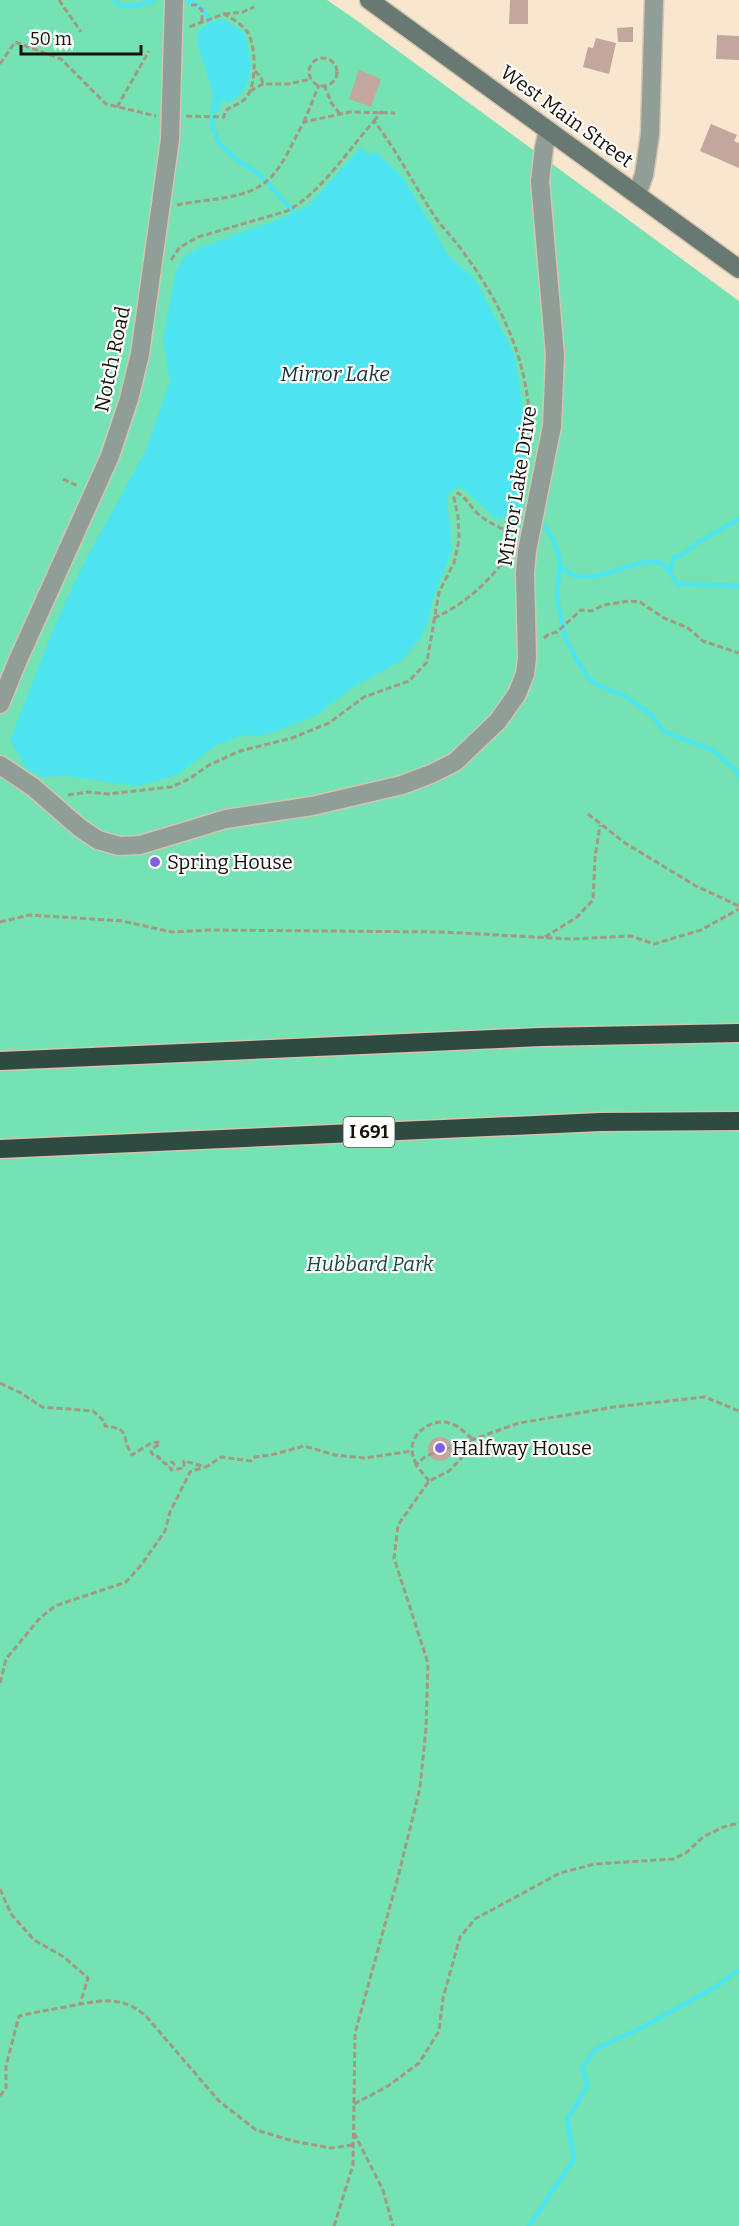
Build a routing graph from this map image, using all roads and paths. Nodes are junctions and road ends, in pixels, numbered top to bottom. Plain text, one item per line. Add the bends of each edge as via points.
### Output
1 (59, 0) edge
2 (369, 0) edge
3 (654, 0) edge
4 (181, 2) edge
5 (254, 7) dead end
6 (224, 14) junction
7 (81, 32) dead end
8 (149, 51) dead end
9 (0, 64) edge
10 (255, 71) junction
11 (311, 79) junction
12 (263, 84) junction
13 (319, 85) junction
14 (324, 85) junction
15 (250, 91) junction
16 (117, 106) junction
17 (382, 111) junction
18 (395, 113) dead end
19 (191, 114) dead end
20 (340, 114) junction
21 (170, 119) junction
22 (374, 121) junction
23 (304, 122) junction
24 (548, 130) junction
25 (637, 194) junction
26 (161, 210) junction
27 (169, 268) dead end
28 (739, 269) edge
29 (530, 447) dead end
30 (523, 533) dead end
31 (514, 547) dead end
32 (434, 618) junction
33 (557, 632) dead end
34 (739, 653) edge
35 (0, 704) edge
36 (0, 765) edge
37 (46, 799) junction
38 (588, 814) dead end
39 (600, 825) junction
40 (739, 908) edge
41 (0, 922) edge
42 (543, 938) junction
43 (739, 1033) edge
44 (0, 1061) edge
45 (739, 1121) edge
46 (0, 1149) edge
47 (0, 1383) edge
48 (739, 1411) edge
49 (472, 1439) junction
50 (412, 1451) junction
51 (416, 1465) junction
52 (206, 1467) junction
53 (429, 1481) junction
54 (0, 1683) edge
55 (739, 1823) edge
56 (0, 1889) edge
57 (80, 2004) junction
58 (0, 2096) edge
59 (354, 2103) junction
60 (354, 2132) junction
61 (353, 2145) junction
62 (334, 2226) edge
63 (393, 2226) edge

1 - 7 path
2 - 24 main road, West Main Street
3 - 25 street via 650,134
4 - 6 path via 196,5 204,22
4 - 21 street, Notch Road
5 - 6 path
6 - 10 path via 249,33
8 - 16 path
9 - 16 path via 15,42 62,59 105,104
10 - 12 path
10 - 15 path
11 - 12 path
11 - 13 path
11 - 14 path via 312,63 320,58 329,60 336,76
12 - 15 path
13 - 14 path
13 - 23 path
14 - 20 path
15 - 19 path via 242,102 225,111 224,117
16 - 21 path
17 - 18 path
17 - 20 path
17 - 22 path
20 - 23 path
21 - 26 street, Notch Road
22 - 27 path via 296,206 198,237 180,247
22 - 29 path via 442,227 467,256 514,339 527,395
23 - 26 path via 272,176 256,188
24 - 25 main road, West Main Street
24 - 37 street, Mirror Lake Drive via 540,181 555,356 552,426 527,551 525,674 517,694 498,721 455,762 402,785 312,806 226,819 140,845 119,846 98,840
25 - 28 main road, West Main Street
26 - 35 street, Notch Road via 140,354 121,427
30 - 32 path via 496,526 458,493 454,498 459,540 439,592
31 - 32 path via 469,597
32 - 37 path via 427,662 409,681 364,697 329,723 292,738 240,751 171,787
33 - 34 path via 581,610 640,602 703,641
36 - 37 street, Mirror Lake Drive
38 - 39 path
39 - 40 path via 686,880
39 - 42 path via 594,857 593,900 577,917
40 - 42 path via 701,930 654,944 631,936
41 - 42 path via 30,915 122,921 171,932 442,932
43 - 44 highway via 541,1036
45 - 46 highway, I 691 via 600,1122
47 - 52 path via 42,1407 93,1411 105,1426 123,1431 132,1455 158,1442 151,1452 166,1464 172,1462 171,1470 184,1467 184,1461
48 - 49 path via 705,1397 519,1423
49 - 50 path via 447,1422 431,1424 419,1430
49 - 51 path via 426,1456
49 - 53 path via 466,1453 449,1471
50 - 51 path
50 - 52 path via 365,1458 304,1446 251,1461 221,1457
51 - 53 path
52 - 54 path via 190,1472 165,1531 126,1582 55,1606 40,1618 6,1659
53 - 59 path via 398,1526 394,1558 428,1663 420,1788 355,2032
55 - 59 path via 703,1837 673,1859 595,1864 560,1873 475,1919 460,1936 443,1998 439,2031 419,2063
56 - 57 path via 11,1914 34,1940 64,1957 88,1978
57 - 58 path via 19,2016 6,2066 6,2088
57 - 61 path via 100,2000 136,2008 219,2101 256,2130 331,2148
59 - 60 path
60 - 61 path
60 - 63 path via 383,2190
61 - 62 path via 353,2165

